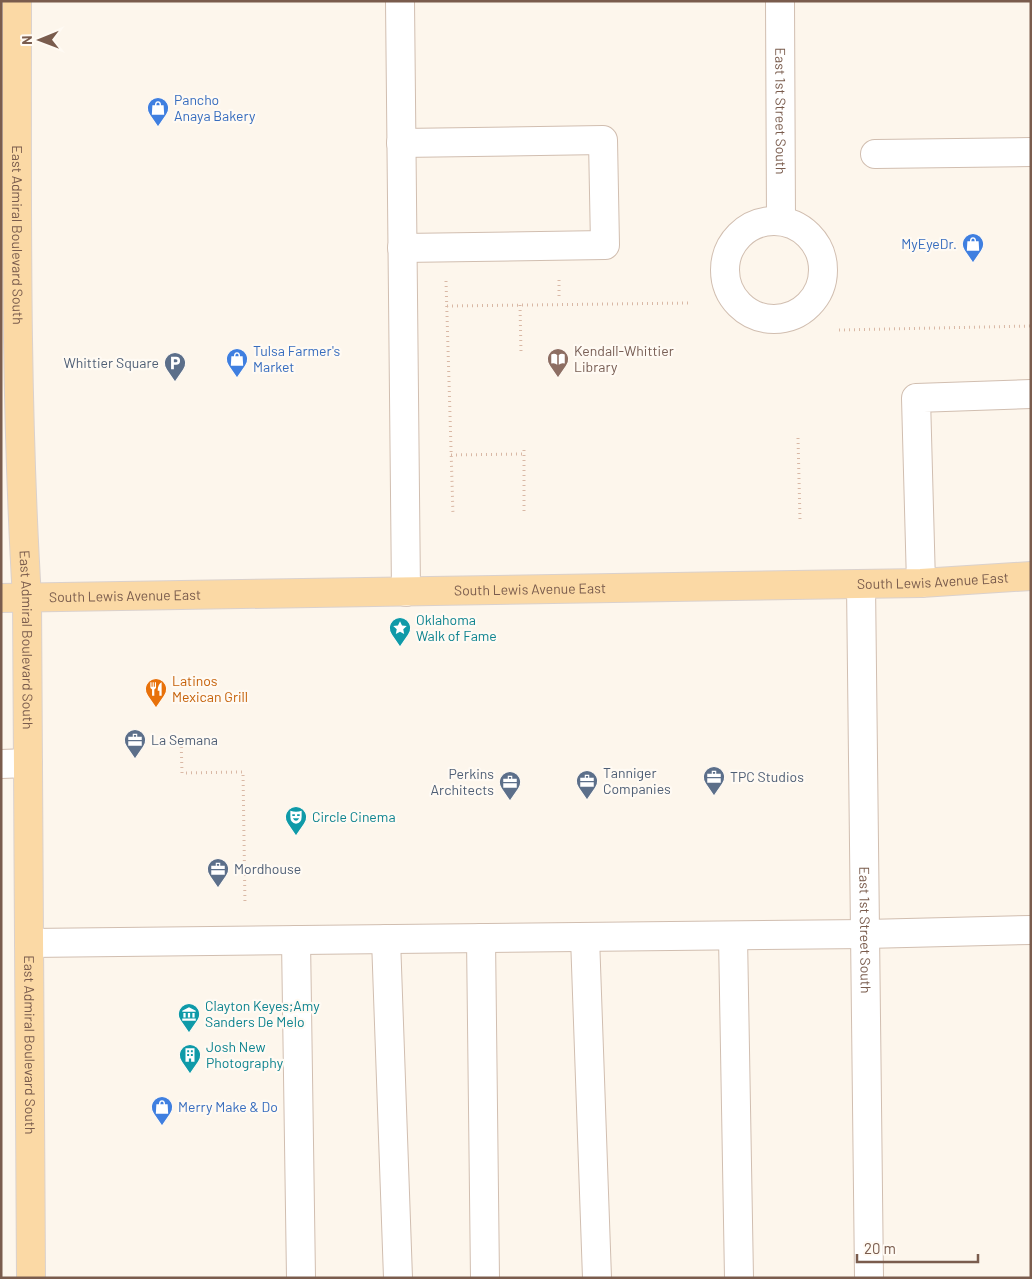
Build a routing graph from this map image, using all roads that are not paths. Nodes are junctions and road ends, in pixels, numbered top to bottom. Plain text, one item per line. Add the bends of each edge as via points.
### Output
1 (17, 1) edge
2 (400, 1) edge
3 (780, 1) edge
4 (401, 142) junction
5 (1031, 152) edge
6 (875, 154) dead end
7 (781, 221) dead end
8 (402, 248) junction
9 (1031, 394) edge
10 (1031, 576) edge
11 (922, 583) junction
12 (861, 584) junction
13 (406, 592) junction
14 (14, 598) edge
15 (28, 763) junction
16 (1, 764) edge
17 (1031, 930) edge
18 (866, 934) junction
19 (733, 936) junction
20 (585, 937) junction
21 (481, 938) junction
22 (386, 939) junction
23 (296, 940) junction
24 (29, 943) junction
25 (31, 1278) edge
26 (301, 1278) edge
27 (398, 1278) edge
28 (485, 1278) edge
29 (597, 1278) edge
30 (739, 1278) edge
31 (869, 1278) edge

1 - 14 main road, East Admiral Boulevard South via 17,318 21,498
2 - 4 street
3 - 7 street, East 1st Street South
4 - 8 street
4 - 8 street via 604,140 605,245
5 - 6 street
8 - 13 street
9 - 11 street via 916,398
10 - 11 main road, South Lewis Avenue East
11 - 12 main road, South Lewis Avenue East
12 - 13 main road, South Lewis Avenue East
12 - 18 street, East 1st Street South
13 - 14 main road, South Lewis Avenue East
14 - 15 main road, East Admiral Boulevard South
15 - 16 street
15 - 24 main road, East Admiral Boulevard South
17 - 18 street
18 - 19 street
18 - 31 street, East 1st Street South
19 - 20 street
19 - 30 street
20 - 21 street
20 - 29 street
21 - 22 street
21 - 28 street
22 - 23 street
22 - 27 street
23 - 24 street
23 - 26 street
24 - 25 main road, East Admiral Boulevard South

